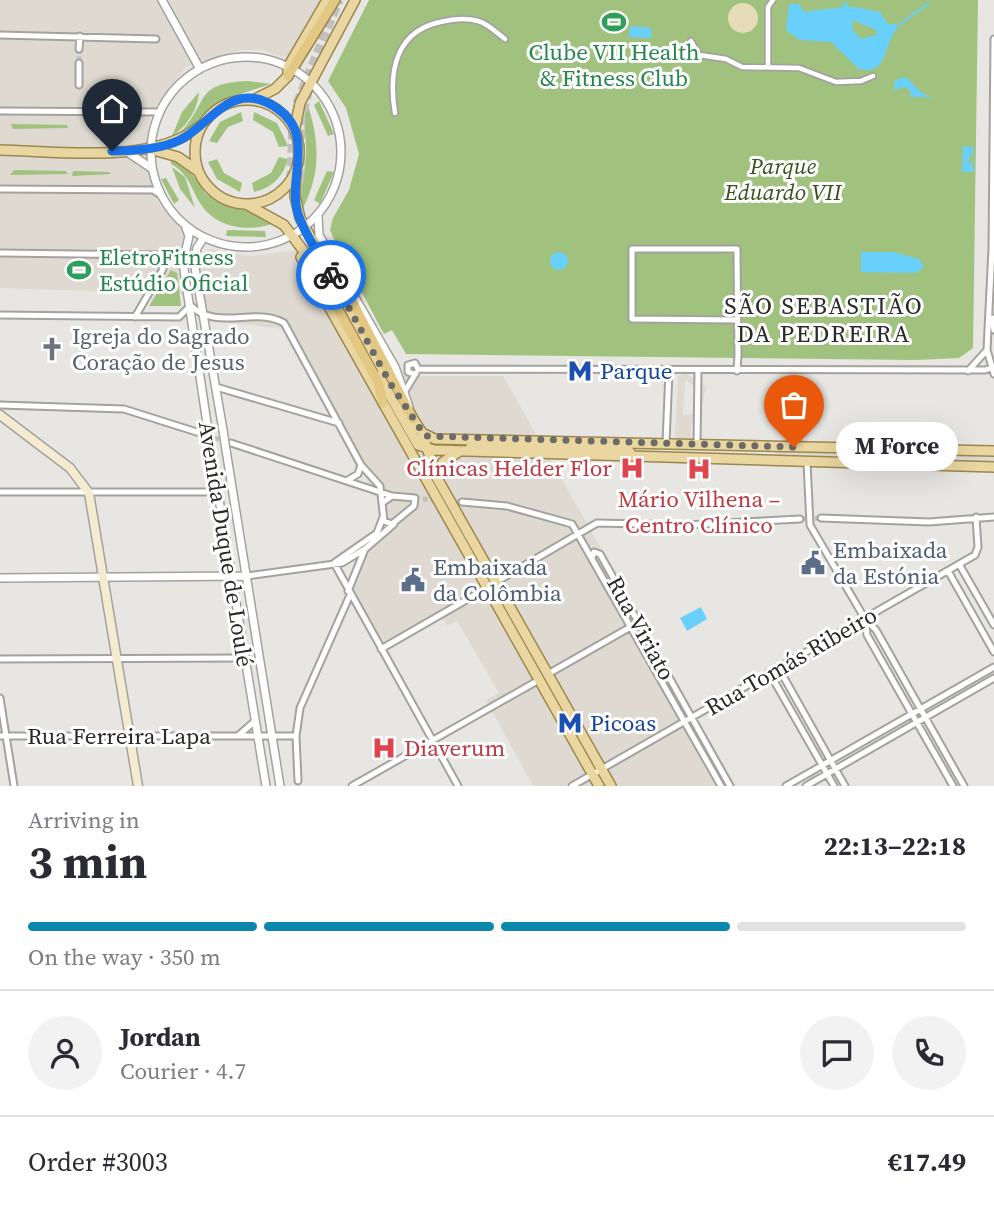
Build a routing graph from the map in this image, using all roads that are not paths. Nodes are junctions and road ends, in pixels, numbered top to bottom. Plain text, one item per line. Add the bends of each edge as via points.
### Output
1 (162, 0) edge
2 (327, 0) edge
3 (335, 0) edge
4 (355, 0) edge
5 (772, 0) edge
6 (0, 35) edge
7 (80, 36) junction
8 (156, 39) dead end
9 (505, 39) dead end
10 (994, 39) edge
11 (691, 41) dead end
12 (79, 49) tunnel mouth
13 (79, 63) tunnel mouth
14 (768, 66) junction
15 (200, 69) junction
16 (289, 71) junction
17 (873, 76) dead end
18 (311, 83) junction
19 (79, 85) dead end
20 (254, 100) junction
21 (0, 111) edge
22 (158, 112) junction
23 (395, 113) dead end
24 (204, 122) junction
25 (295, 130) junction
26 (150, 149) junction
27 (0, 150) edge
28 (127, 151) junction
29 (151, 168) junction
30 (199, 171) junction
31 (296, 172) junction
32 (0, 189) edge
33 (159, 194) junction
34 (246, 204) junction
35 (318, 216) junction
36 (180, 223) junction
37 (305, 228) junction
38 (292, 236) junction
39 (204, 237) junction
40 (0, 253) edge
41 (157, 255) junction
42 (183, 263) junction
43 (330, 295) dead end
44 (350, 297) tunnel mouth
45 (188, 305) junction
46 (990, 308) junction
47 (0, 315) edge
48 (203, 315) junction
49 (135, 317) junction
50 (737, 320) junction
51 (994, 330) edge
52 (987, 350) junction
53 (968, 370) junction
54 (994, 370) edge
55 (698, 371) junction
56 (737, 371) junction
57 (668, 372) junction
58 (216, 387) junction
59 (405, 391) junction
60 (383, 403) junction
61 (0, 405) edge
62 (409, 408) junction
63 (0, 415) edge
64 (413, 419) junction
65 (338, 423) junction
66 (205, 432) junction
67 (422, 433) junction
68 (666, 443) junction
69 (697, 444) junction
70 (228, 446) junction
71 (471, 446) tunnel mouth
72 (741, 446) junction
73 (794, 447) junction
74 (817, 447) junction
75 (835, 448) junction
76 (427, 449) junction
77 (994, 451) edge
78 (457, 453) junction
79 (652, 457) junction
80 (740, 460) junction
81 (793, 461) junction
82 (807, 462) junction
83 (835, 463) junction
84 (361, 465) junction
85 (994, 467) edge
86 (437, 478) junction
87 (346, 480) junction
88 (0, 492) edge
89 (218, 492) junction
90 (89, 493) junction
91 (382, 493) junction
92 (393, 496) junction
93 (415, 498) junction
94 (423, 499) tunnel mouth
95 (462, 502) tunnel mouth
96 (382, 503) junction
97 (383, 516) junction
98 (976, 517) junction
99 (994, 517) edge
100 (821, 518) tunnel mouth
101 (800, 519) tunnel mouth
102 (398, 521) junction
103 (379, 534) junction
104 (579, 536) junction
105 (365, 549) junction
106 (592, 558) junction
107 (334, 563) junction
108 (959, 564) junction
109 (948, 571) junction
110 (247, 576) junction
111 (0, 578) edge
112 (104, 578) junction
113 (232, 578) junction
114 (496, 582) junction
115 (487, 588) junction
116 (349, 593) junction
117 (864, 619) junction
118 (639, 623) junction
119 (994, 625) edge
120 (631, 627) junction
121 (380, 649) junction
122 (994, 652) edge
123 (117, 658) junction
124 (245, 658) junction
125 (0, 659) edge
126 (778, 667) junction
127 (994, 667) edge
128 (769, 672) junction
129 (548, 674) junction
130 (994, 678) edge
131 (539, 680) junction
132 (0, 698) edge
133 (920, 709) junction
134 (912, 714) junction
135 (692, 717) junction
136 (925, 718) junction
137 (255, 721) junction
138 (685, 721) junction
139 (917, 722) junction
140 (130, 735) junction
141 (3, 736) edge
142 (239, 736) junction
143 (257, 736) junction
144 (272, 736) junction
145 (296, 736) junction
146 (432, 740) junction
147 (831, 760) junction
148 (822, 765) junction
149 (602, 769) junction
150 (836, 769) junction
151 (592, 774) junction
152 (827, 774) junction
153 (298, 780) dead end
154 (14, 786) edge
155 (138, 786) edge
156 (266, 786) edge
157 (281, 786) edge
158 (352, 786) edge
159 (458, 786) edge
160 (572, 786) edge
161 (599, 786) edge
162 (611, 786) edge
163 (721, 786) edge
164 (730, 786) edge
165 (786, 786) edge
166 (806, 786) edge
167 (834, 786) edge
168 (845, 786) edge
169 (953, 786) edge
170 (964, 786) edge

1 - 15 street
2 - 16 main road
3 - 16 highway
4 - 18 main road
5 - 14 street via 768,7
6 - 7 street
7 - 8 street
7 - 12 street
9 - 23 street via 479,21 468,20 434,22 416,31 403,42 394,69
10 - 46 street
11 - 14 street via 699,55 742,67
13 - 19 street
14 - 17 street via 799,68 836,82
15 - 16 street via 247,58 268,60
15 - 22 street via 181,80
16 - 18 street
16 - 20 main road via 275,89
18 - 25 main road via 298,107
18 - 35 street via 330,104 342,143 336,186
20 - 24 main road via 226,104
20 - 25 main road via 278,109
21 - 22 street
22 - 26 street
24 - 26 main road via 180,140
24 - 30 main road via 195,146
25 - 31 main road via 300,151
26 - 28 main road
26 - 29 street
26 - 30 main road via 178,157
27 - 28 main road
28 - 29 street
29 - 33 street
30 - 34 main road via 220,196
31 - 34 main road via 278,194
31 - 37 main road via 296,202
32 - 33 street via 153,190
33 - 36 street
34 - 38 main road via 276,218
35 - 37 street
35 - 59 street via 319,235
36 - 39 street
36 - 42 street, Avenida Duque de Loulé via 189,236
37 - 38 street
37 - 64 main road
38 - 39 street via 248,246
38 - 60 main road
38 - 76 main road via 328,284 416,442
39 - 48 street, Avenida Duque de Loulé via 194,259
40 - 41 street
41 - 42 street
41 - 49 street via 163,270
42 - 45 street, Avenida Duque de Loulé
43 - 60 highway via 378,382
44 - 62 highway
45 - 48 street
45 - 49 street via 179,317
45 - 66 street, Avenida Duque de Loulé
46 - 51 street
46 - 52 street
47 - 49 street
48 - 58 street, Avenida Duque de Loulé
48 - 65 street via 272,318 287,326
50 - 50 street via 632,320 632,249 737,250
50 - 56 street
52 - 53 street
52 - 54 street
53 - 54 street
53 - 56 street
55 - 56 street
55 - 57 street
55 - 69 street
57 - 59 street via 416,372
57 - 68 street
58 - 65 street
58 - 70 street, Avenida Duque de Loulé, bridge
59 - 62 street
60 - 115 main road
61 - 66 street via 124,409
62 - 64 highway
63 - 90 main road via 70,468
64 - 67 main road
65 - 84 street
66 - 89 street, Avenida Duque de Loulé, bridge
67 - 68 main road via 435,439
67 - 76 main road
68 - 69 main road
69 - 72 main road
70 - 87 street
70 - 110 street, Avenida Duque de Loulé
71 - 79 main road via 601,449
72 - 73 main road
72 - 80 main road
73 - 74 main road
73 - 81 main road
74 - 75 main road
74 - 82 main road
75 - 77 main road
75 - 83 main road
76 - 78 main road
76 - 86 main road
78 - 79 main road
78 - 86 main road via 443,462
79 - 80 main road
80 - 81 main road
81 - 82 main road
82 - 83 main road
82 - 117 street via 810,525
83 - 85 main road
84 - 87 street via 358,474
84 - 91 street
86 - 114 main road
87 - 91 street
88 - 90 street
89 - 90 street
89 - 113 street, Avenida Duque de Loulé
90 - 112 main road
91 - 92 street
91 - 96 street
92 - 93 street
92 - 96 street
93 - 94 street
93 - 102 street via 414,506
95 - 104 street via 508,506 563,520 572,524
96 - 97 street
97 - 102 street via 388,523
97 - 103 street
98 - 99 street
98 - 100 street via 929,522
98 - 108 street, Rua Tomás Ribeiro via 978,551
101 - 104 street via 686,525 597,523
102 - 103 street
103 - 105 street
103 - 107 street
104 - 106 street, Rua Viriato
104 - 114 street
105 - 107 street
105 - 116 street
106 - 118 street, Rua Viriato via 594,552 600,554
106 - 120 street, Rua Viriato
107 - 110 street
107 - 116 street
108 - 109 street, Rua Tomás Ribeiro
108 - 119 street
109 - 117 street, Rua Tomás Ribeiro
109 - 122 street
110 - 113 street
110 - 144 street, Avenida Duque de Loulé
111 - 112 street
112 - 113 street
112 - 123 main road
113 - 124 street, Avenida Duque de Loulé
114 - 129 main road
115 - 121 street
115 - 131 main road
116 - 121 street
116 - 145 street via 300,708
117 - 126 street, Rua Tomás Ribeiro
117 - 133 street via 876,630
117 - 134 street via 867,635
118 - 120 street
118 - 135 street, Rua Viriato
120 - 129 street
120 - 138 street, Rua Viriato
121 - 146 street
123 - 124 street
123 - 125 street
123 - 140 main road
124 - 137 street, Avenida Duque de Loulé
126 - 128 street, Rua Tomás Ribeiro
126 - 147 street
127 - 133 street
128 - 135 street, Rua Tomás Ribeiro
128 - 148 street
129 - 149 main road
130 - 136 street
131 - 146 street
131 - 151 main road
132 - 141 street
133 - 134 street
133 - 136 street
134 - 139 street
134 - 147 street
135 - 138 street, Rua Tomás Ribeiro
135 - 164 street, Rua Viriato
136 - 139 street
136 - 170 street
137 - 142 street, Rua Ferreira Lapa
137 - 143 street, Avenida Duque de Loulé
138 - 149 street, Rua Tomás Ribeiro
138 - 163 street, Rua Viriato
139 - 150 street
139 - 169 street
140 - 141 street, Rua Ferreira Lapa
140 - 142 street, Rua Ferreira Lapa
140 - 155 main road
141 - 154 street
142 - 143 street, Rua Ferreira Lapa
143 - 144 street, Rua Ferreira Lapa
143 - 156 street, Avenida Duque de Loulé
144 - 145 street, Rua Ferreira Lapa
144 - 157 street, Avenida Duque de Loulé
145 - 153 street
146 - 158 street
146 - 159 street
147 - 148 street
147 - 150 street
148 - 152 street
148 - 165 street
149 - 151 street, Rua Tomás Ribeiro
149 - 162 main road
150 - 152 street
150 - 168 street
151 - 160 street, Rua Tomás Ribeiro
151 - 161 main road
152 - 166 street
152 - 167 street

